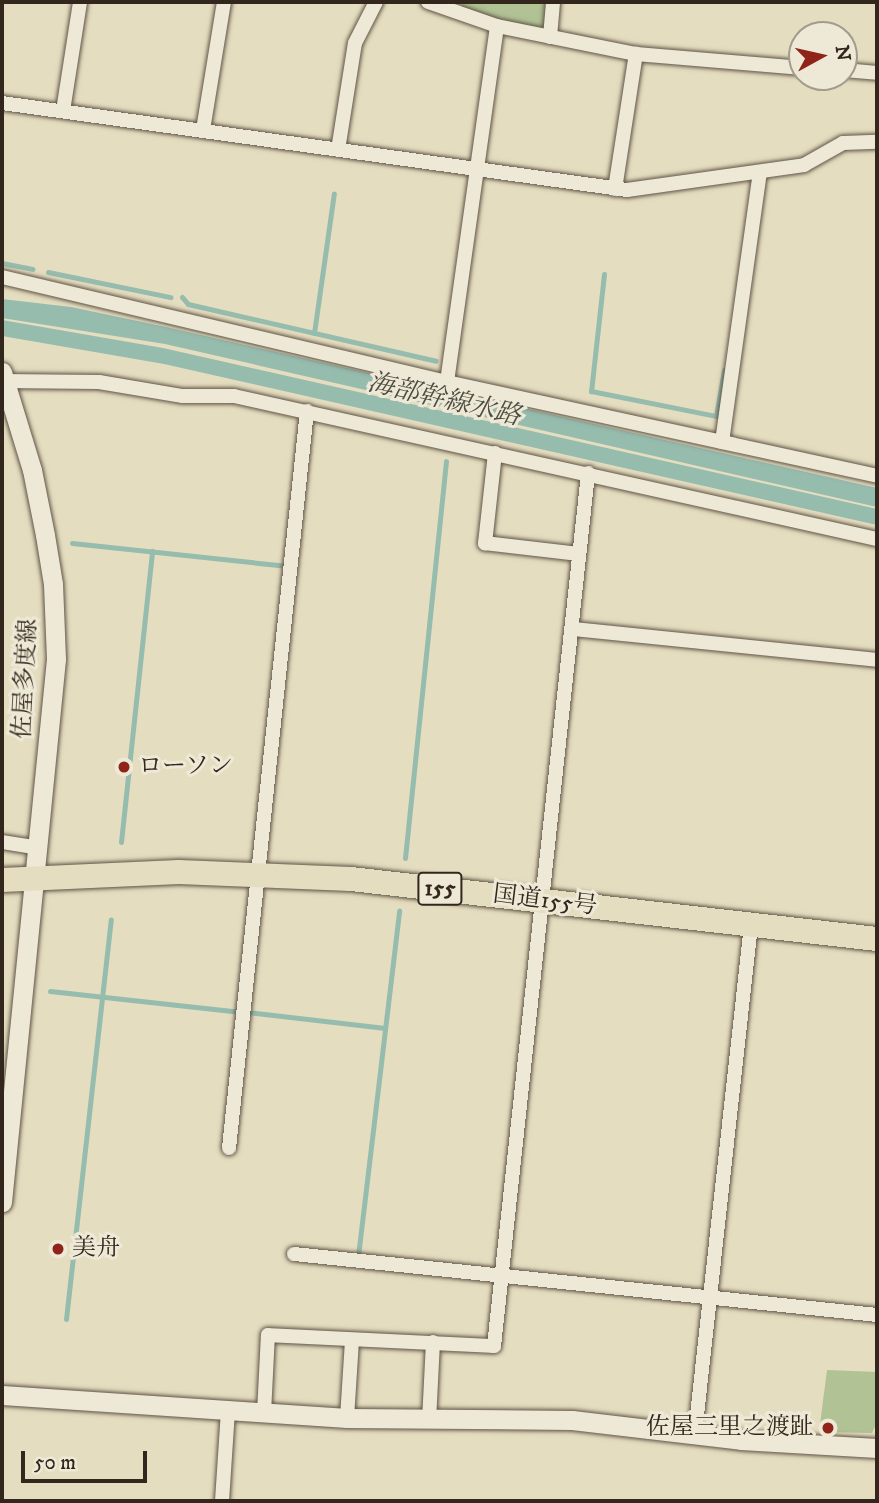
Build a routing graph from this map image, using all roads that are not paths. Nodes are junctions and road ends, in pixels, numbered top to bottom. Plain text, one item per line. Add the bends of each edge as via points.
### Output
1 (80, 2) edge
2 (223, 2) edge
3 (376, 2) edge
4 (428, 2) edge
5 (553, 2) edge
6 (497, 26) junction
7 (550, 37) junction
8 (636, 54) junction
9 (788, 67) edge
10 (858, 71) edge
11 (877, 73) edge
12 (2, 103) edge
13 (63, 111) junction
14 (203, 130) junction
15 (877, 142) edge
16 (338, 150) junction
17 (478, 171) junction
18 (760, 173) junction
19 (615, 189) junction
20 (2, 277) edge
21 (3, 378) edge
22 (447, 382) junction
23 (307, 411) junction
24 (722, 442) junction
25 (495, 453) junction
26 (588, 473) junction
27 (877, 476) edge
28 (877, 539) edge
29 (578, 554) junction
30 (573, 629) junction
31 (877, 660) edge
32 (2, 842) edge
33 (38, 848) junction
34 (260, 875) junction
35 (34, 878) junction
36 (2, 880) edge
37 (542, 901) junction
38 (751, 925) junction
39 (877, 939) edge
40 (229, 1148) dead end
41 (2, 1202) edge
42 (294, 1254) dead end
43 (500, 1275) junction
44 (710, 1298) junction
45 (877, 1315) edge
46 (352, 1340) junction
47 (433, 1342) junction
48 (2, 1395) edge
49 (228, 1410) junction
50 (264, 1413) junction
51 (347, 1418) junction
52 (429, 1421) junction
53 (695, 1433) junction
54 (877, 1448) edge
55 (222, 1501) edge

1 - 13 street
2 - 14 street
3 - 16 street via 355,43
4 - 6 street
5 - 7 street
6 - 7 street
6 - 17 street
7 - 8 street
8 - 9 street
8 - 19 street
10 - 11 street
12 - 13 street
13 - 14 street
14 - 16 street
15 - 18 street via 843,143 804,164
16 - 17 street
17 - 19 street
17 - 22 street
18 - 19 street
18 - 24 street
20 - 22 street
21 - 23 street via 99,382 183,396 234,396
21 - 33 street, 佐屋多度線 via 32,470 53,584 56,659
22 - 24 street
23 - 25 street
23 - 34 street
24 - 27 street
25 - 26 street
25 - 29 street via 485,543
26 - 28 street
26 - 29 street
29 - 30 street
30 - 31 street
30 - 37 street
32 - 33 street
33 - 35 street, 佐屋多度線
34 - 35 highway, 国道155号 / 155 via 178,872
34 - 37 highway, 国道155号 / 155 via 351,879
34 - 40 street
35 - 36 highway, 国道155号 / 155
35 - 41 street, 佐屋多度線
37 - 38 highway, 国道155号 / 155
37 - 43 street
38 - 39 highway, 国道155号 / 155
38 - 44 street
42 - 43 street
43 - 44 street
43 - 47 street via 494,1346
44 - 45 street
44 - 53 street
46 - 47 street
46 - 50 street via 268,1335
46 - 51 street
47 - 52 street
48 - 49 street
49 - 50 street
49 - 55 street
50 - 51 street
51 - 52 street
52 - 53 street via 572,1420
53 - 54 street

